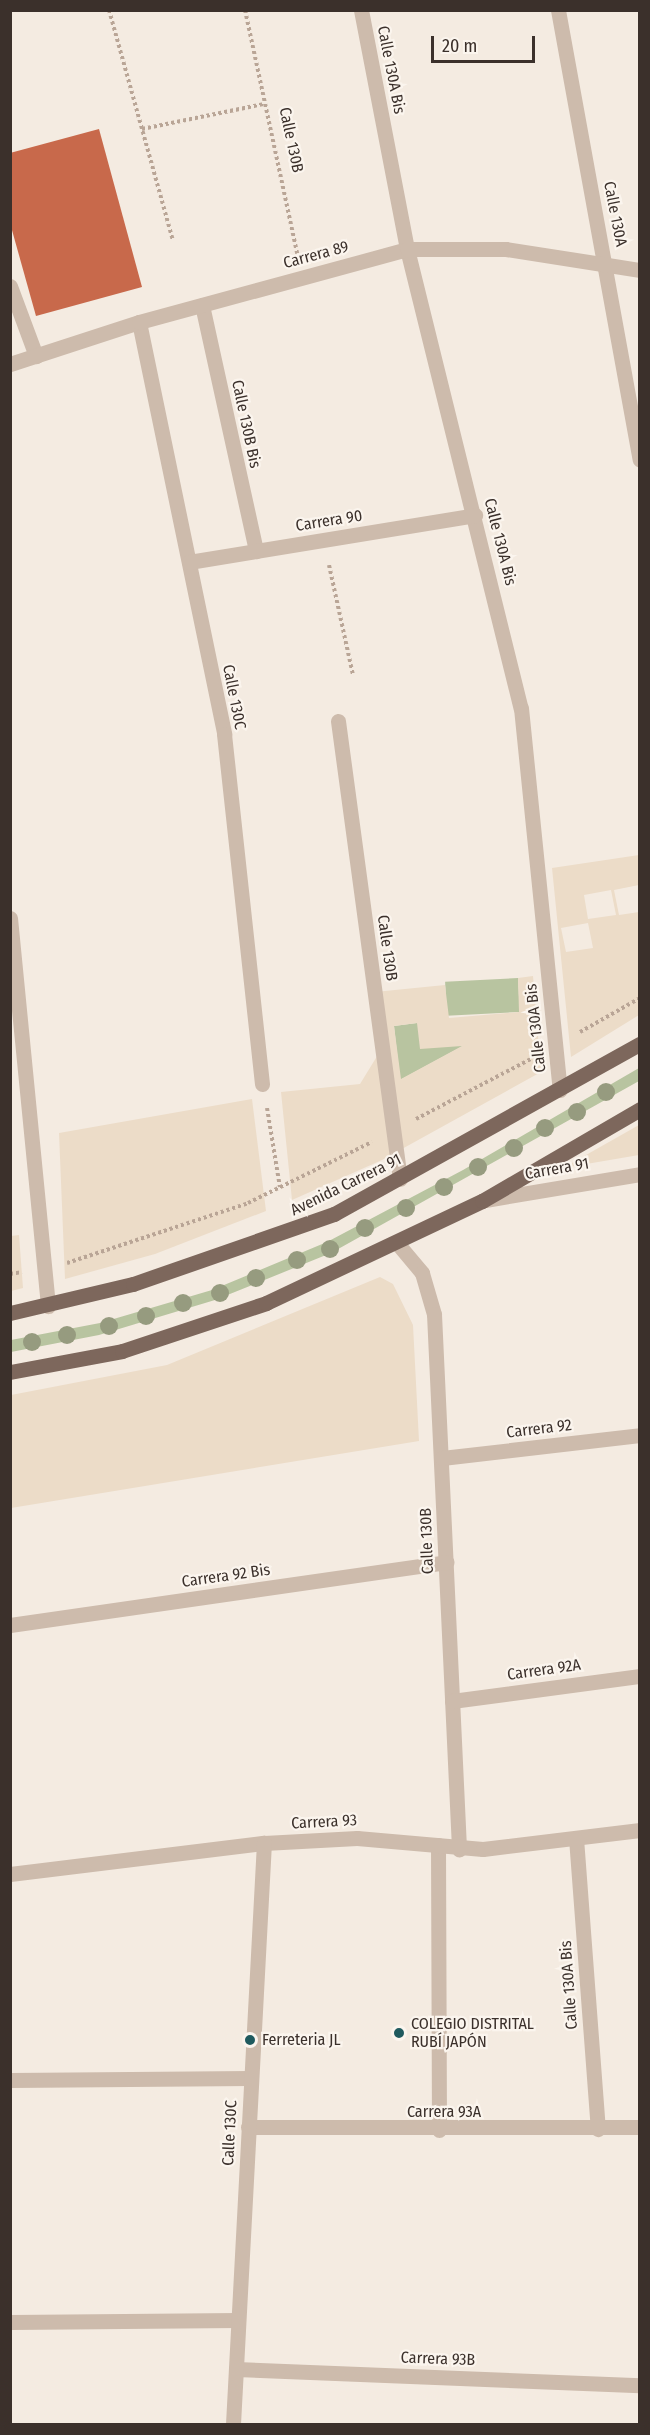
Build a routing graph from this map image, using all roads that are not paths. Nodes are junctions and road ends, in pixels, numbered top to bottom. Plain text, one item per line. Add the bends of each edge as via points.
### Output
1 (362, 10) edge
2 (558, 10) edge
3 (407, 249) junction
4 (607, 266) junction
5 (639, 270) edge
6 (10, 286) edge
7 (202, 305) junction
8 (139, 322) junction
9 (36, 356) junction
10 (10, 364) edge
11 (639, 460) edge
12 (475, 515) junction
13 (256, 551) junction
14 (189, 562) junction
15 (338, 721) dead end
16 (10, 918) edge
17 (639, 1044) edge
18 (262, 1084) road end
19 (560, 1090) junction
20 (639, 1109) edge
21 (639, 1174) edge
22 (400, 1179) junction
23 (482, 1201) junction
24 (397, 1243) junction
25 (48, 1306) junction
26 (10, 1313) edge
27 (10, 1372) edge
28 (639, 1435) edge
29 (442, 1458) junction
30 (446, 1562) junction
31 (10, 1625) edge
32 (639, 1676) edge
33 (452, 1701) junction
34 (639, 1830) edge
35 (576, 1838) junction
36 (264, 1843) junction
37 (438, 1845) junction
38 (459, 1849) junction
39 (10, 1874) edge
40 (251, 2078) junction
41 (10, 2080) edge
42 (248, 2127) junction
43 (639, 2127) edge
44 (598, 2129) junction
45 (439, 2130) junction
46 (238, 2320) junction
47 (10, 2322) edge
48 (236, 2369) junction
49 (639, 2385) edge
50 (233, 2424) edge

1 - 3 street, Calle 130A Bis
2 - 4 street, Calle 130A
3 - 4 street, Carrera 89 via 506,249
3 - 7 street, Carrera 89
3 - 12 street, Calle 130A Bis
4 - 5 street, Carrera 89
4 - 11 street, Calle 130A
6 - 9 street
7 - 8 street, Carrera 89
7 - 13 street, Calle 130B Bis
8 - 9 street, Carrera 89
8 - 14 street, Calle 130C
9 - 10 street, Carrera 89
12 - 13 street, Carrera 90
12 - 19 street, Calle 130A Bis via 521,708
13 - 14 street, Carrera 90
14 - 18 street, Calle 130C via 224,734
15 - 22 street, Calle 130B
16 - 25 street
17 - 19 main road, Avenida Carrera 91
19 - 22 main road, Avenida Carrera 91
20 - 23 main road
21 - 23 street, Carrera 91
22 - 25 main road, Avenida Carrera 91 via 276,1237 133,1284
23 - 24 main road
24 - 27 main road via 266,1303 191,1329 122,1351
24 - 29 street, Calle 130B via 422,1273 433,1301
25 - 26 main road, Avenida Carrera 91
28 - 29 street, Carrera 92
29 - 30 street, Calle 130B
30 - 31 street, Carrera 92 Bis
30 - 33 street, Calle 130B
32 - 33 street, Carrera 92A
33 - 38 street, Calle 130B
34 - 35 street, Carrera 93
35 - 38 street, Carrera 93
35 - 44 street, Calle 130A Bis
36 - 37 street, Carrera 93 via 357,1838
36 - 39 street, Carrera 93
36 - 40 street, Calle 130C
37 - 38 street, Carrera 93
37 - 45 street
40 - 41 street
40 - 42 street, Calle 130C
42 - 45 street, Carrera 93A
42 - 46 street, Calle 130C
43 - 44 street, Carrera 93A
44 - 45 street, Carrera 93A
46 - 47 street
46 - 48 street, Calle 130C
48 - 49 street, Carrera 93B
48 - 50 street, Calle 130C

